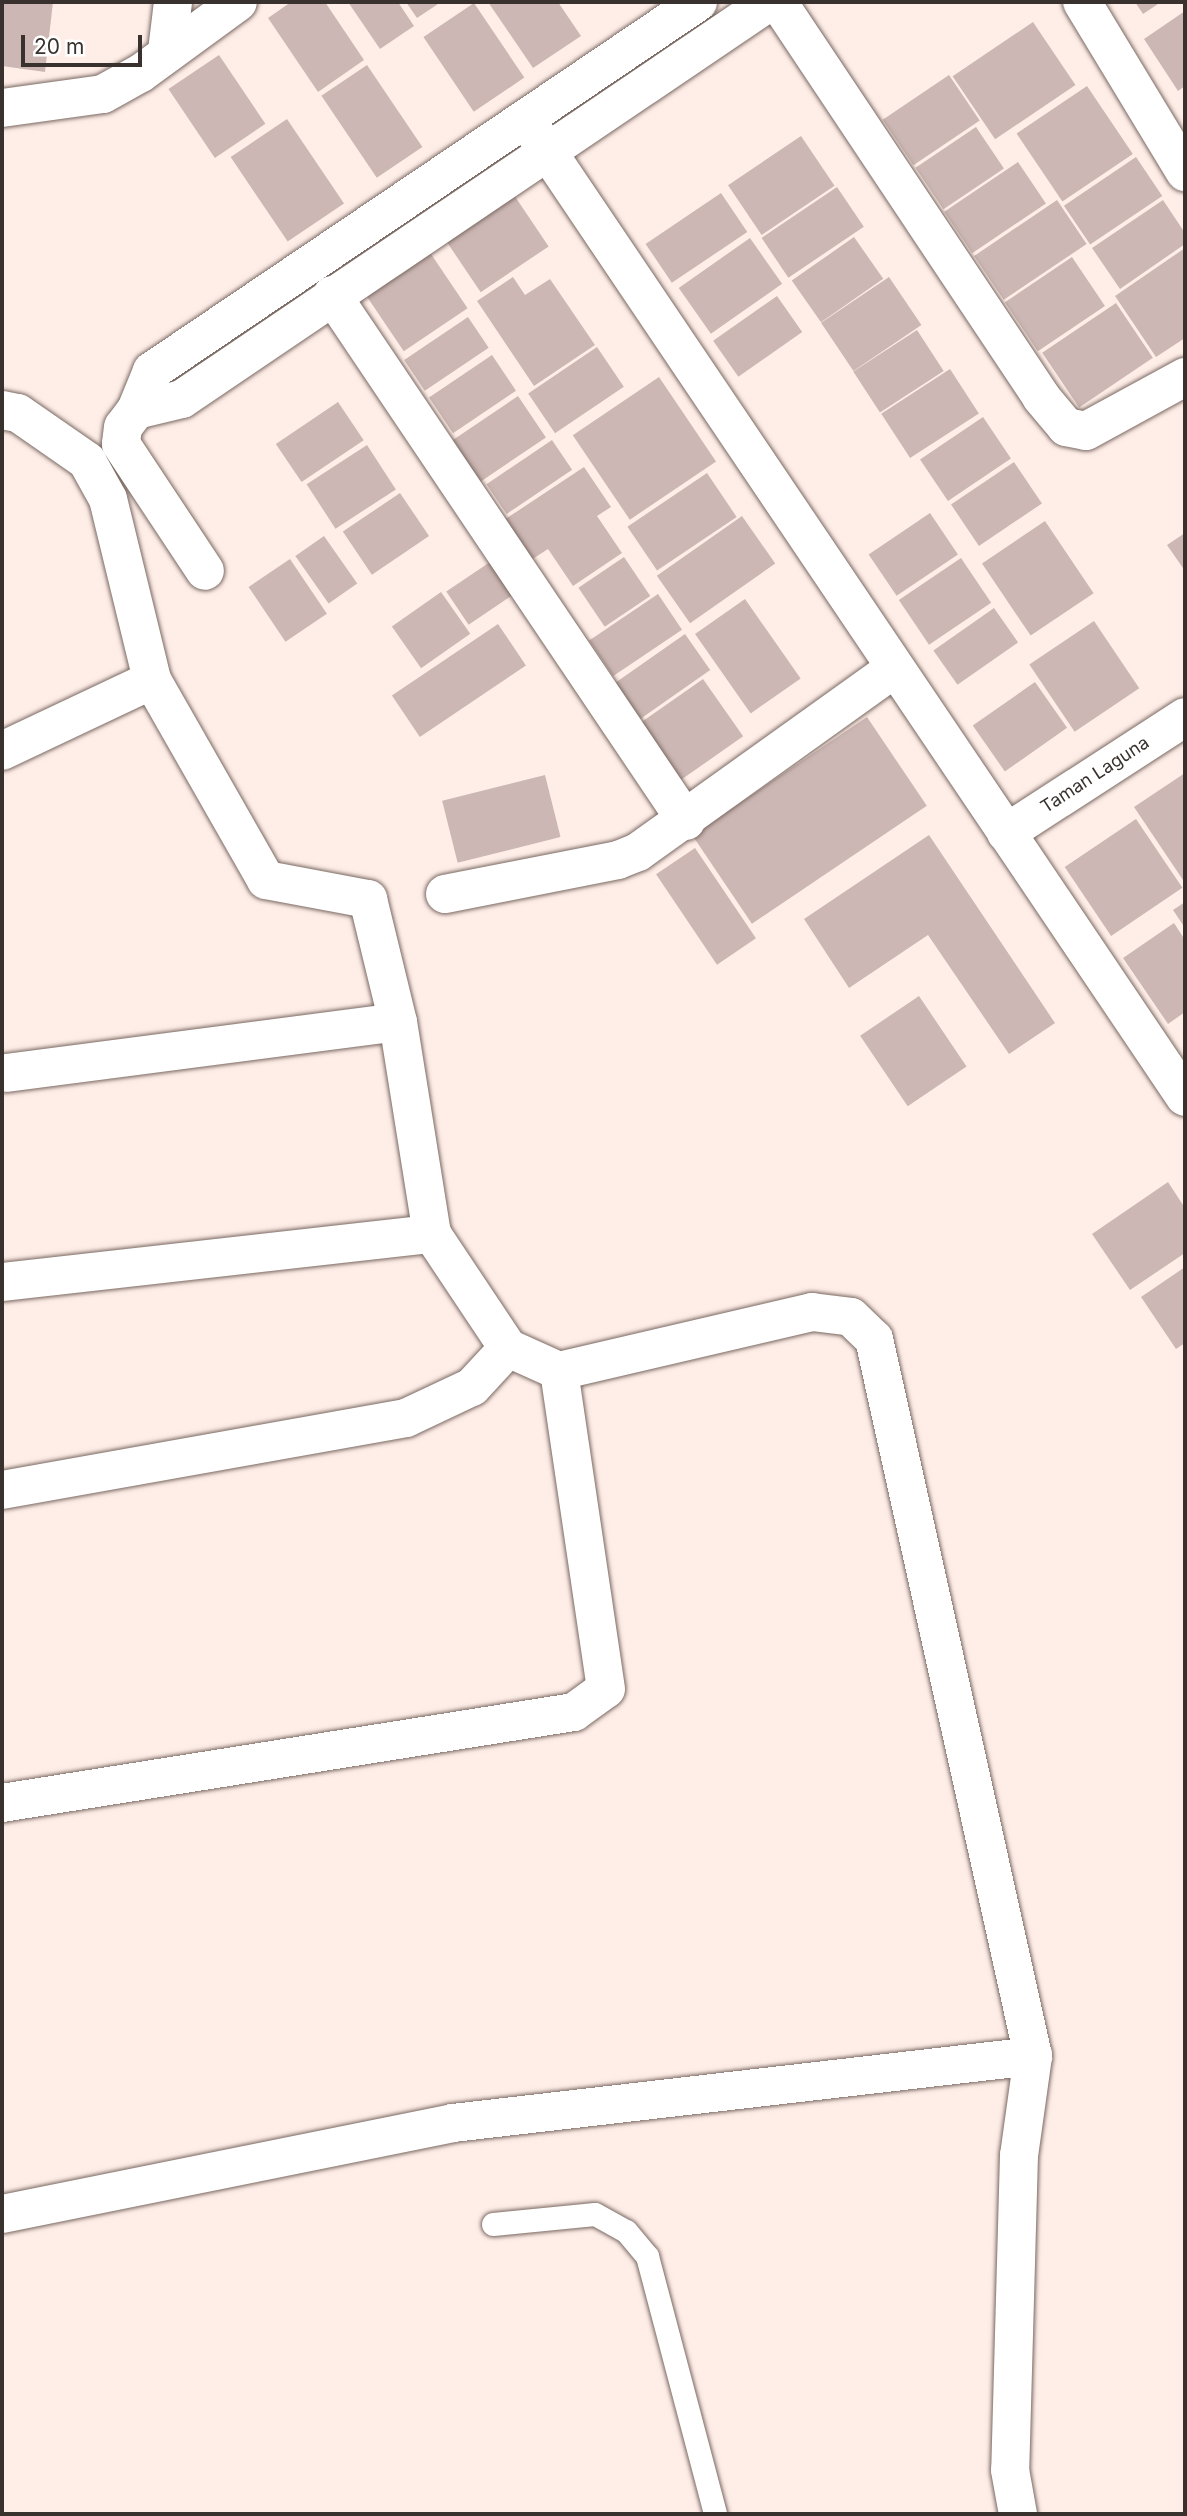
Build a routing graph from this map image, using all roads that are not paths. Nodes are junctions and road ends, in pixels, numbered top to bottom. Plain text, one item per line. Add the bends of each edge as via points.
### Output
1 (173, 2) edge
2 (238, 2) edge
3 (698, 2) edge
4 (769, 2) edge
5 (778, 2) edge
6 (1082, 2) edge
7 (167, 51) junction
8 (2, 107) edge
9 (524, 117) junction
10 (548, 152) junction
11 (1185, 172) edge
12 (332, 295) junction
13 (1185, 377) edge
14 (2, 410) edge
15 (136, 410) junction
16 (205, 571) dead end
17 (895, 668) junction
18 (152, 680) junction
19 (1185, 717) edge
20 (2, 751) edge
21 (686, 821) junction
22 (1006, 833) junction
23 (446, 894) dead end
24 (398, 1022) junction
25 (1175, 1058) edge
26 (6, 1073) dead end
27 (1185, 1097) edge
28 (432, 1234) junction
29 (2, 1282) edge
30 (509, 1348) junction
31 (559, 1371) junction
32 (2, 1490) edge
33 (2, 1802) edge
34 (1033, 2056) junction
35 (2, 2214) edge
36 (493, 2224) dead end
37 (715, 2514) edge
38 (1018, 2514) edge

1 - 7 street
2 - 7 street
3 - 9 street
4 - 10 street
5 - 13 street via 1041,397 1066,427 1086,432
6 - 11 street
7 - 8 street via 103,94
9 - 10 street
9 - 15 street via 152,371
10 - 12 street
10 - 17 street
12 - 15 street via 182,399
12 - 21 street
14 - 18 street via 18,413 87,461 93,471 108,499
15 - 16 street via 123,427 121,444
17 - 21 street
17 - 22 street
18 - 20 street
18 - 24 street via 267,880 368,899
19 - 22 street, Taman Laguna
21 - 23 street via 618,860
22 - 25 street
24 - 26 street
24 - 28 street
25 - 27 street
28 - 29 street
28 - 30 street
30 - 31 street
30 - 32 street via 472,1387 406,1418
31 - 33 street via 606,1689 574,1712
31 - 34 street via 812,1312 851,1317 874,1339
34 - 35 street via 453,2123
34 - 38 street via 1018,2155 1010,2470
36 - 37 lane via 595,2214 626,2231 647,2256

